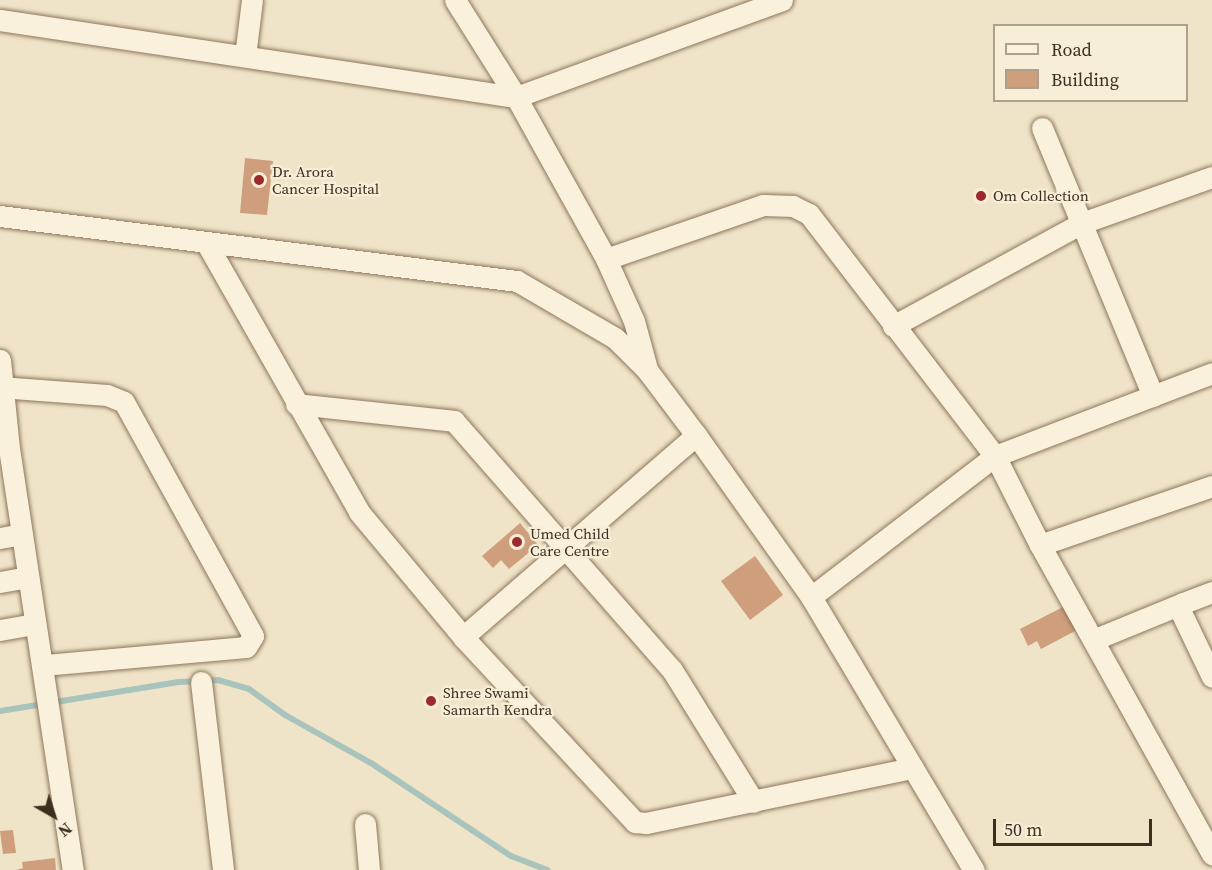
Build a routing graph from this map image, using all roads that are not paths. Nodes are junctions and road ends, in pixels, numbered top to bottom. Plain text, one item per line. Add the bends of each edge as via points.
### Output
1 (252, 0) edge
2 (456, 0) edge
3 (782, 0) edge
4 (0, 20) edge
5 (244, 56) junction
6 (516, 97) junction
7 (1042, 128) dead end
8 (1212, 177) edge
9 (0, 216) edge
10 (1082, 223) junction
11 (207, 244) junction
12 (606, 259) junction
13 (893, 326) junction
14 (0, 360) edge
15 (647, 370) junction
16 (1212, 373) edge
17 (2, 387) edge
18 (1153, 396) junction
19 (296, 404) junction
20 (696, 435) junction
21 (4, 449) edge
22 (995, 456) junction
23 (1212, 486) edge
24 (7, 490) edge
25 (22, 534) junction
26 (0, 538) edge
27 (1040, 545) junction
28 (566, 548) junction
29 (28, 577) junction
30 (0, 582) edge
31 (1212, 592) edge
32 (811, 597) junction
33 (1183, 603) junction
34 (36, 624) junction
35 (0, 630) edge
36 (463, 637) junction
37 (1093, 640) junction
38 (44, 671) junction
39 (1212, 677) edge
40 (201, 682) dead end
41 (912, 768) junction
42 (754, 802) junction
43 (365, 824) dead end
44 (1212, 854) edge
45 (969, 863) edge
46 (73, 870) edge
47 (223, 870) edge
48 (369, 870) edge

1 - 5 street
2 - 6 street
3 - 6 street
4 - 5 street
5 - 6 street
6 - 12 street
7 - 10 street
8 - 10 street
9 - 11 street
10 - 13 street
10 - 18 street
11 - 15 street via 517,281 615,338
11 - 19 street
12 - 13 street via 763,205 793,206 809,214
12 - 15 street via 634,321
13 - 22 street
14 - 17 street
15 - 20 street
16 - 18 street
17 - 21 street
17 - 38 street via 107,395 124,402 254,636 246,647
18 - 22 street
19 - 28 street via 454,421
19 - 36 street via 359,512
20 - 28 street
20 - 32 street
21 - 24 street
22 - 27 street
22 - 32 street
23 - 27 street
24 - 25 street
25 - 26 street
25 - 29 street
27 - 37 street
28 - 36 street
28 - 42 street via 672,670
29 - 30 street
29 - 34 street
31 - 33 street
32 - 41 street
33 - 37 street
33 - 39 street via 1179,608
34 - 35 street
34 - 38 street
36 - 42 street via 634,822
37 - 44 street
38 - 46 street
40 - 47 street
41 - 42 street
41 - 45 street
43 - 48 street

